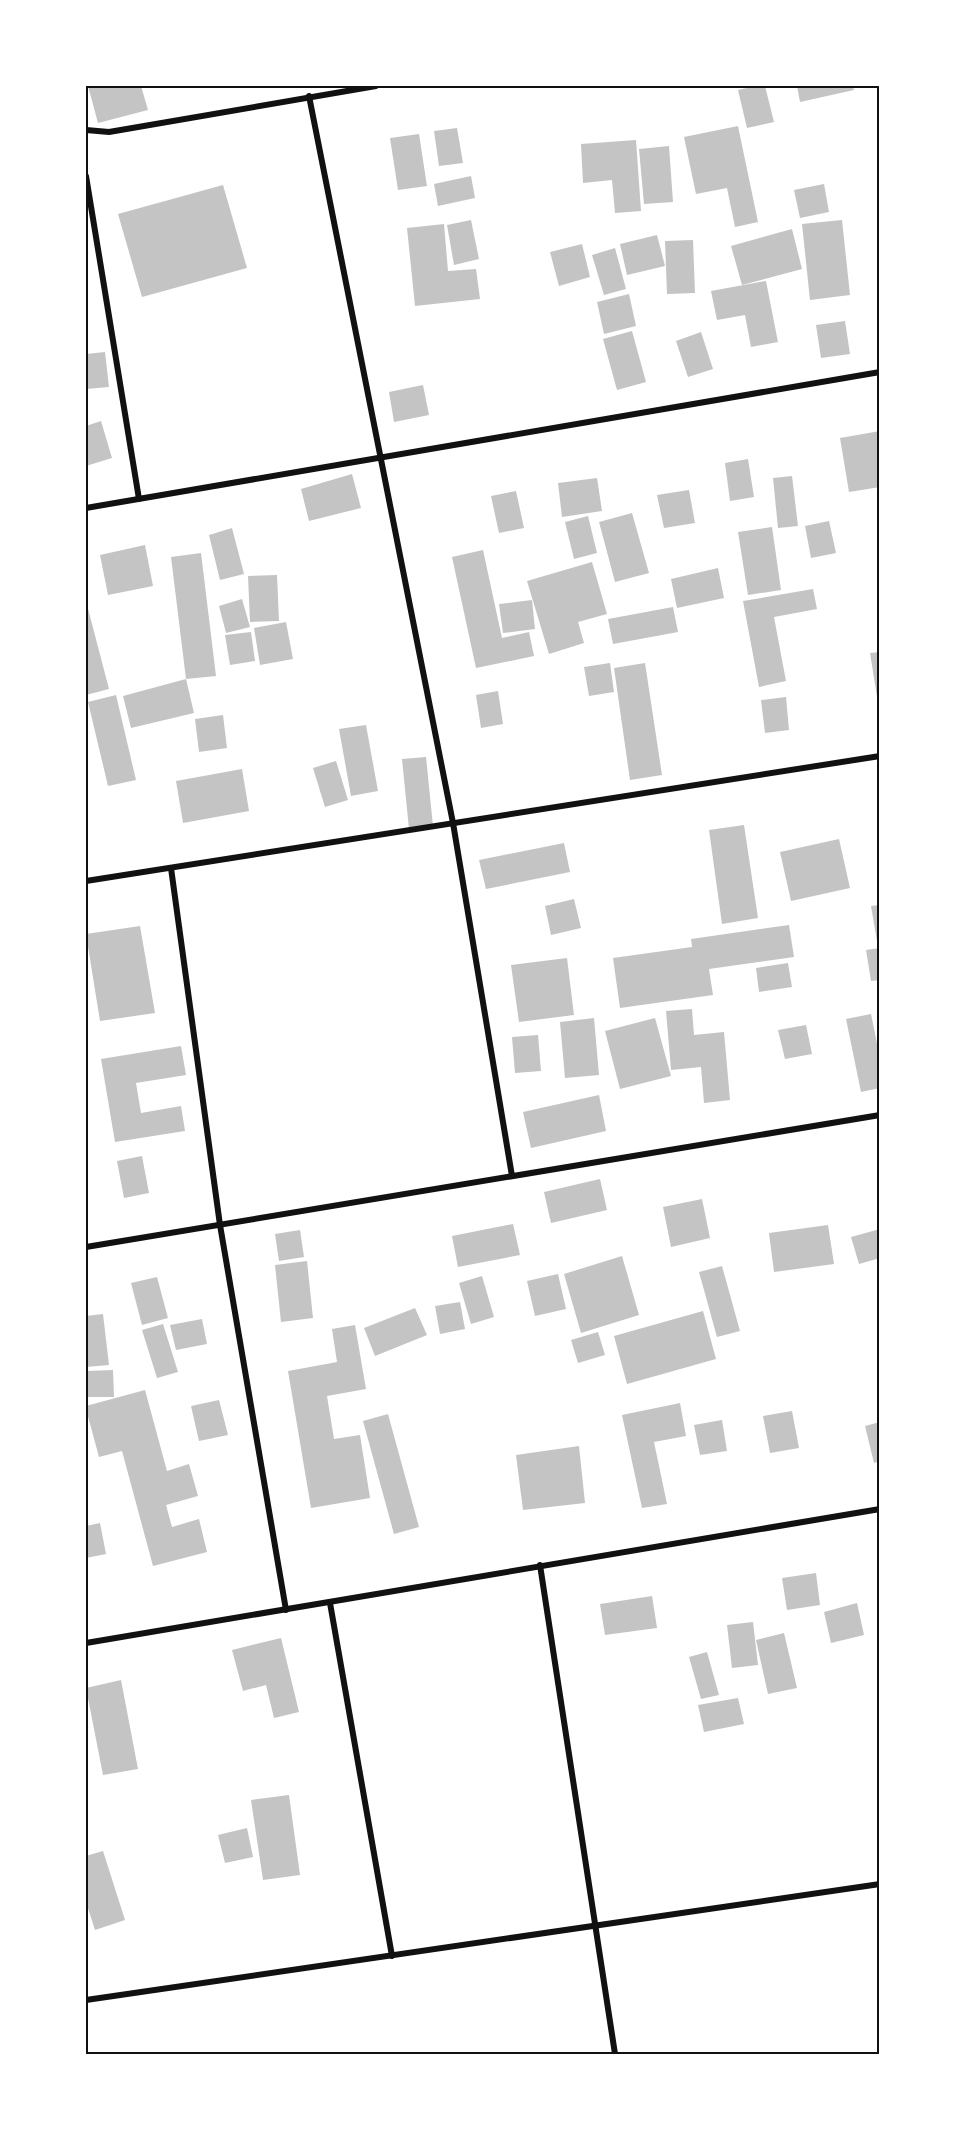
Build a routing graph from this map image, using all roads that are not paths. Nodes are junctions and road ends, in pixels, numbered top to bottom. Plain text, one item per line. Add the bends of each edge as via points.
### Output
1 (376, 86) edge
2 (309, 96) junction
3 (86, 130) edge
4 (86, 176) edge
5 (879, 372) edge
6 (380, 458) junction
7 (139, 499) junction
8 (86, 508) edge
9 (879, 756) edge
10 (453, 823) junction
11 (171, 868) junction
12 (86, 881) edge
13 (879, 1115) edge
14 (512, 1176) junction
15 (220, 1225) junction
16 (86, 1247) edge
17 (879, 1509) edge
18 (540, 1565) junction
19 (330, 1603) junction
20 (286, 1610) junction
21 (86, 1643) edge
22 (879, 1884) edge
23 (594, 1924) junction
24 (392, 1956) junction
25 (86, 2000) edge
26 (615, 2055) edge

1 - 2 street
2 - 3 street via 110,132
2 - 6 street
4 - 7 street
5 - 6 street
6 - 7 street
6 - 10 street
7 - 8 street
9 - 10 street
10 - 11 street
10 - 14 street
11 - 12 street
11 - 15 street
13 - 14 street
14 - 15 street
15 - 16 street
15 - 20 street
17 - 18 street
18 - 19 street
18 - 23 street
19 - 20 street
19 - 24 street
20 - 21 street
22 - 23 street
23 - 24 street
23 - 26 street
24 - 25 street

